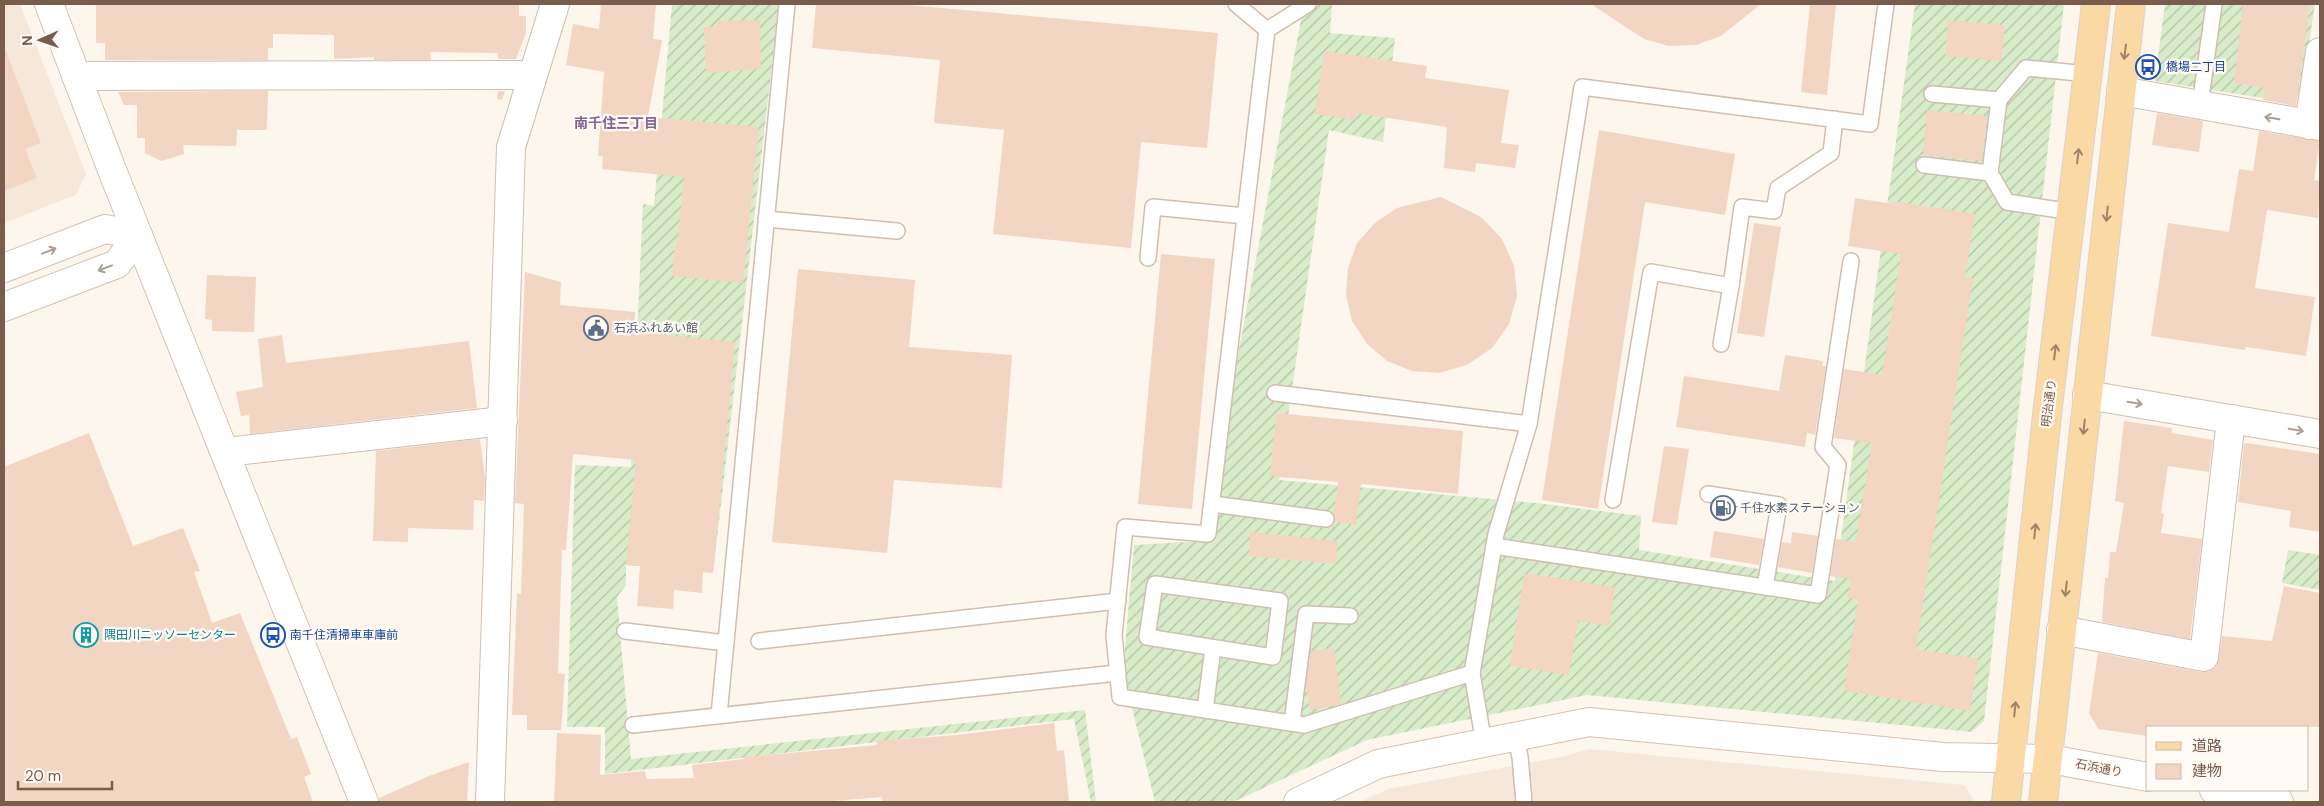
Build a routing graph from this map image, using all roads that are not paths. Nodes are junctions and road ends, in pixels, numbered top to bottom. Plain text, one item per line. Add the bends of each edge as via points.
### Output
1 (49, 4) edge
2 (554, 4) edge
3 (787, 4) edge
4 (1236, 4) edge
5 (1308, 4) edge
6 (1886, 4) edge
7 (2096, 4) edge
8 (2131, 4) edge
9 (2214, 4) edge
10 (1266, 30) junction
11 (2320, 52) edge
12 (2088, 74) junction
13 (532, 75) junction
14 (76, 76) junction
15 (2121, 91) junction
16 (1932, 94) dead end
17 (1999, 100) junction
18 (2200, 105) junction
19 (1834, 119) junction
20 (2315, 126) edge
21 (1924, 165) dead end
22 (1990, 173) junction
23 (2072, 212) junction
24 (1245, 216) junction
25 (766, 219) junction
26 (897, 231) dead end
27 (138, 235) junction
28 (1148, 258) dead end
29 (1851, 261) dead end
30 (4, 268) edge
31 (1730, 286) junction
32 (4, 307) edge
33 (1721, 344) dead end
34 (1275, 393) dead end
35 (2087, 395) junction
36 (2231, 418) junction
37 (503, 420) junction
38 (1529, 424) junction
39 (2320, 434) edge
40 (226, 452) junction
41 (1708, 494) dead end
42 (1612, 500) dead end
43 (1212, 504) junction
44 (1326, 519) dead end
45 (1494, 546) junction
46 (1765, 587) junction
47 (1118, 601) junction
48 (1350, 616) dead end
49 (625, 630) dead end
50 (2061, 630) junction
51 (759, 641) dead end
52 (726, 643) junction
53 (1213, 648) junction
54 (1118, 673) junction
55 (1472, 673) junction
56 (1205, 710) junction
57 (719, 715) junction
58 (1292, 723) junction
59 (633, 724) dead end
60 (1516, 737) junction
61 (1484, 744) junction
62 (2010, 758) junction
63 (2050, 759) junction
64 (2146, 777) edge
65 (2219, 791) edge
66 (364, 802) edge
67 (490, 802) edge
68 (1298, 802) edge
69 (1524, 802) edge
70 (2006, 802) edge
71 (2044, 802) edge
72 (2279, 802) edge

1 - 14 street
2 - 13 street
3 - 25 lane
4 - 10 lane
5 - 10 lane
6 - 19 lane via 1870,124
7 - 12 main road, 明治通り
8 -> 15 main road
9 - 18 lane
10 - 24 lane
11 - 20 street
12 - 17 lane via 2026,68
23 -> 12 main road, 明治通り
13 - 14 street
13 - 37 street via 511,147
14 - 27 street
15 - 18 street
15 -> 35 main road
16 - 17 lane
17 - 22 lane
20 -> 18 street
19 - 31 lane via 1831,153 1778,188 1774,211 1742,207
19 - 38 lane via 1582,87
21 - 22 lane
22 - 23 lane via 2007,202
62 -> 23 main road, 明治通り
24 - 28 lane via 1153,207
24 - 43 lane
25 - 26 lane
25 - 52 lane
30 -> 27 street via 105,229
27 -> 32 street via 117,264
27 - 40 street
29 - 46 lane via 1823,447 1838,465 1818,595
31 - 33 lane
31 - 42 lane via 1651,272
34 - 38 lane
35 -> 36 street
35 -> 50 main road
36 -> 39 street
36 - 50 street via 2204,657
37 - 40 street
37 - 67 street
38 - 45 lane
40 - 66 street
41 - 46 lane via 1779,505
43 - 44 lane
43 - 47 lane via 1208,534 1125,527
45 - 46 lane
45 - 55 lane
47 - 51 lane
47 - 54 lane via 1114,635
48 - 58 lane via 1306,614
49 - 52 lane
50 - 63 main road
52 - 57 lane
53 - 53 lane via 1273,656 1280,601 1155,584 1147,637
53 - 56 lane
54 - 56 lane via 1120,697
54 - 57 lane
55 - 58 lane via 1304,725
55 - 61 lane
56 - 58 lane
57 - 59 lane
60 - 61 street, 石浜通り
60 - 62 street, 石浜通り via 1589,722 1943,756
60 - 69 lane
61 - 68 street, 石浜通り via 1378,764
62 - 63 street, 石浜通り
62 - 70 main road, 明治通り
63 - 64 street, 石浜通り
63 - 71 main road
65 - 72 street

